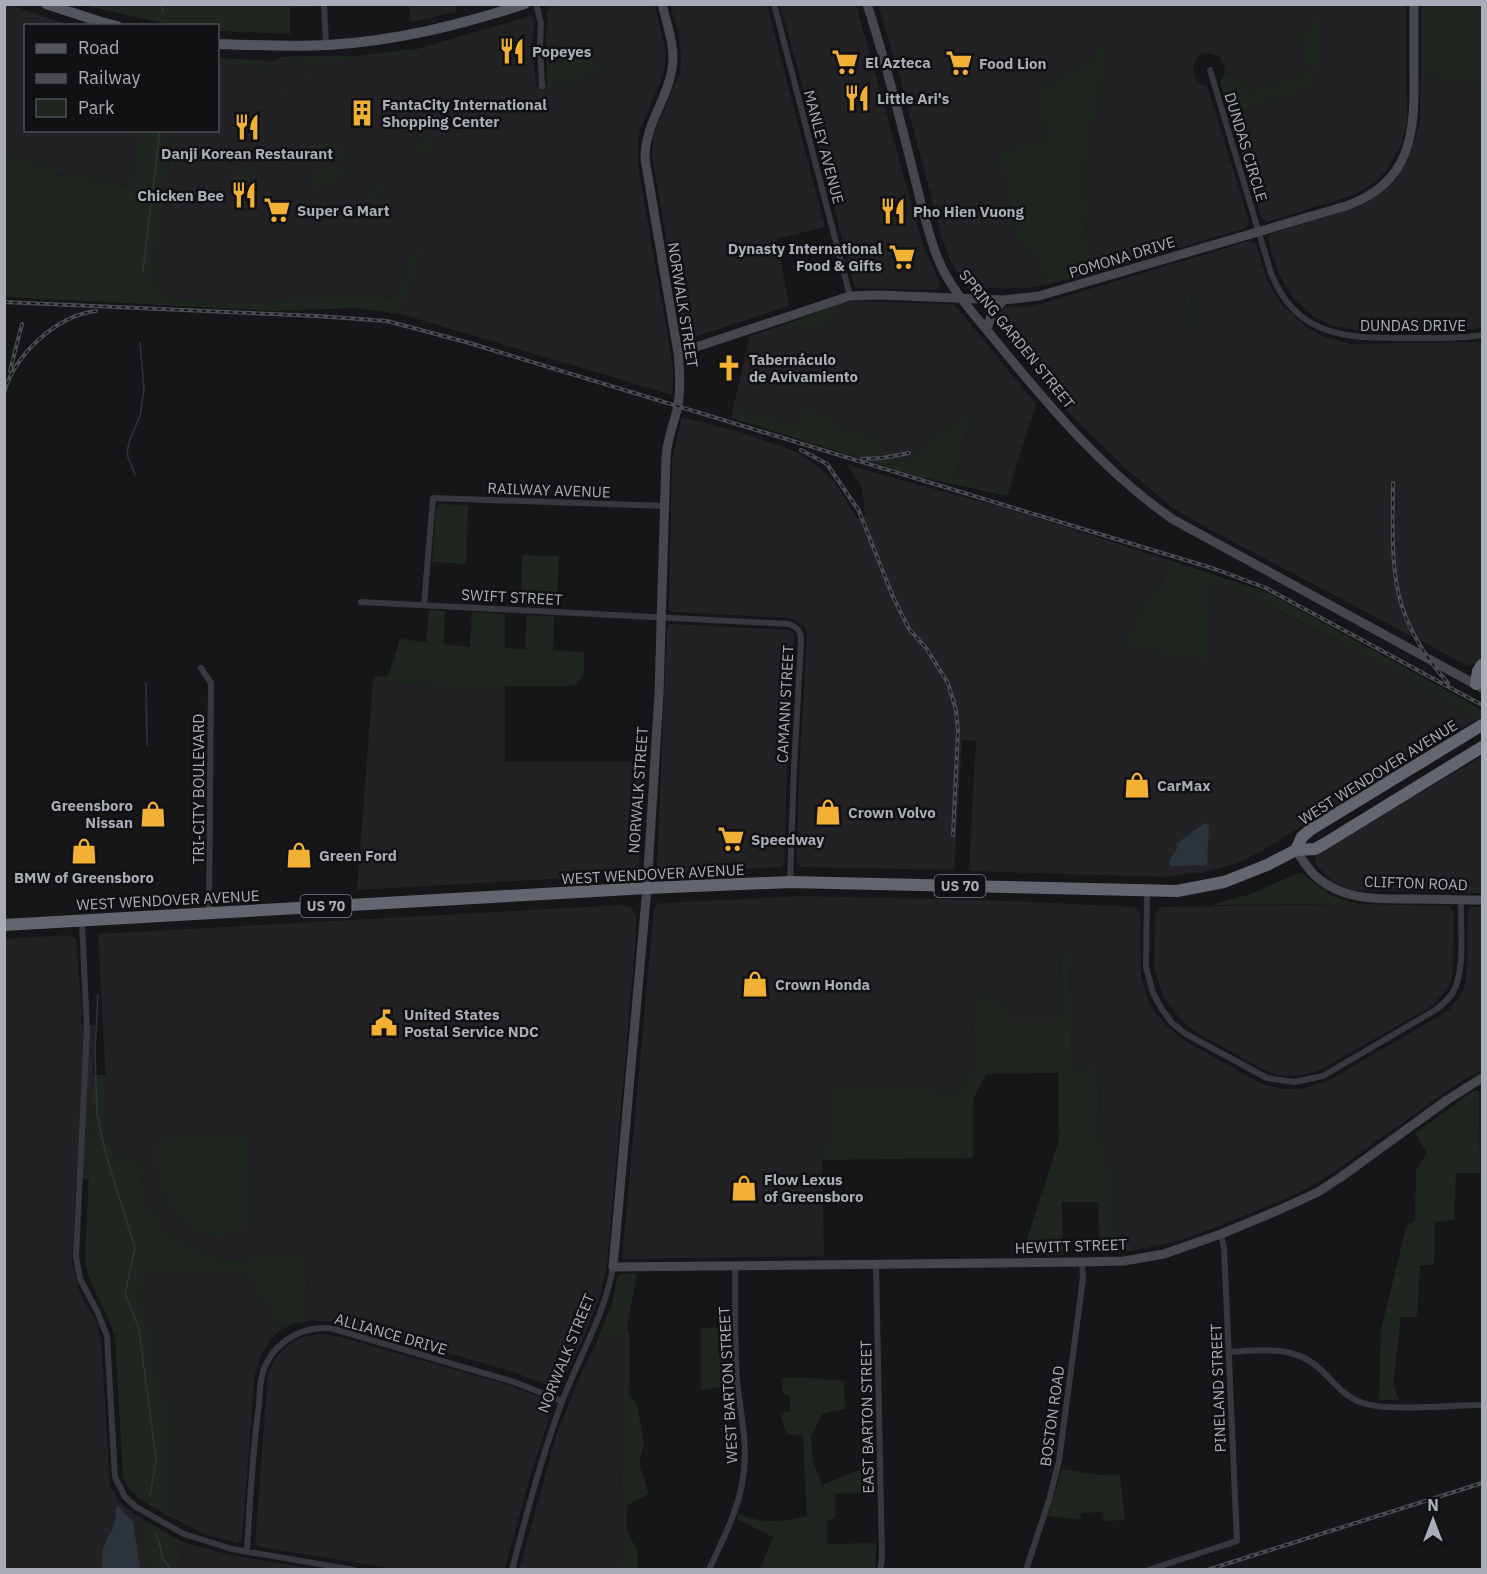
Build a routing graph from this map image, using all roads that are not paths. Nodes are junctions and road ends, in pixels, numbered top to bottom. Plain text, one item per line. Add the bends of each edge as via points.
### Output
1 (46, 4) edge
2 (324, 4) edge
3 (525, 4) edge
4 (536, 4) edge
5 (662, 4) edge
6 (774, 4) edge
7 (867, 4) edge
8 (1414, 4) edge
9 (109, 24) edge
10 (219, 44) edge
11 (326, 45) junction
12 (1210, 70) dead end
13 (542, 86) dead end
14 (1259, 231) junction
15 (850, 296) junction
16 (962, 299) junction
17 (1004, 300) junction
18 (987, 330) junction
19 (1482, 335) edge
20 (678, 352) junction
21 (665, 506) junction
22 (361, 602) dead end
23 (424, 605) junction
24 (662, 616) junction
25 (1482, 665) edge
26 (201, 668) dead end
27 (1480, 683) edge
28 (1482, 725) edge
29 (1482, 747) edge
30 (1296, 850) junction
31 (790, 882) junction
32 (647, 888) junction
33 (1147, 891) junction
34 (1461, 900) junction
35 (1482, 900) edge
36 (209, 914) junction
37 (82, 921) junction
38 (4, 925) edge
39 (1482, 1080) edge
40 (1221, 1234) junction
41 (1082, 1262) junction
42 (876, 1264) junction
43 (735, 1265) junction
44 (613, 1267) junction
45 (1228, 1352) junction
46 (562, 1401) junction
47 (1482, 1405) edge
48 (247, 1551) junction
49 (354, 1569) edge
50 (512, 1569) edge
51 (710, 1569) edge
52 (880, 1569) edge
53 (1026, 1569) edge
54 (1148, 1569) edge

1 - 9 main road
2 - 11 street
3 - 11 main road via 421,33
4 - 13 street via 541,23
5 - 20 street, NORWALK STREET via 673,65 648,132 645,159
6 - 15 street, MANLEY AVENUE
7 - 16 street, SPRING GARDEN STREET via 925,221 946,276
8 - 14 street, POMONA DRIVE via 1413,124 1399,165 1365,198
10 - 11 main road
12 - 14 street, DUNDAS CIRCLE
14 - 17 street, POMONA DRIVE via 1049,294
14 - 19 street, DUNDAS DRIVE via 1271,273 1282,294 1301,315 1323,329 1363,338
15 - 16 street, POMONA DRIVE
15 - 20 street, POMONA DRIVE
16 - 17 street, POMONA DRIVE
16 - 18 street, SPRING GARDEN STREET
17 - 18 street via 992,312
18 - 27 street, SPRING GARDEN STREET via 1057,414 1157,509
20 - 21 street, NORWALK STREET via 678,408 667,448
21 - 23 street, RAILWAY AVENUE via 433,498
21 - 24 street, NORWALK STREET
22 - 23 street, SWIFT STREET
23 - 24 street, SWIFT STREET
24 - 31 street, CAMANN STREET via 789,624 800,631
24 - 32 street, NORWALK STREET
25 - 27 highway via 1478,671
26 - 36 street, TRI-CITY BOULEVARD via 211,683
28 - 30 highway, WEST WENDOVER AVENUE / US 70 via 1310,830
29 - 30 highway, WEST WENDOVER AVENUE / US 70 via 1315,849
30 - 33 highway, WEST WENDOVER AVENUE / US 70 via 1210,886
30 - 34 street, CLIFTON ROAD via 1321,881 1350,895
31 - 32 highway, WEST WENDOVER AVENUE / US 70
31 - 33 highway, WEST WENDOVER AVENUE / US 70
32 - 36 highway, WEST WENDOVER AVENUE / US 70
32 - 44 street, NORWALK STREET
33 - 34 street via 1146,967 1161,1008 1172,1023 1196,1040 1260,1075 1285,1082 1323,1076 1437,1009 1449,998 1459,970
34 - 35 street, CLIFTON ROAD
36 - 37 highway, WEST WENDOVER AVENUE / US 70
37 - 38 highway, WEST WENDOVER AVENUE / US 70
37 - 48 street via 87,1030 76,1256 80,1279 107,1336 115,1477 130,1502 184,1534
39 - 40 street, HEWITT STREET via 1447,1100 1318,1192
40 - 41 street, HEWITT STREET via 1164,1254
40 - 45 street, PINELAND STREET
41 - 42 street, HEWITT STREET
41 - 53 street, BOSTON ROAD via 1062,1444 1049,1500
42 - 43 street, HEWITT STREET
42 - 52 street, EAST BARTON STREET
43 - 44 street, HEWITT STREET
43 - 51 street, WEST BARTON STREET via 737,1379 745,1462 733,1517
44 - 46 street, NORWALK STREET via 601,1313
45 - 47 street via 1286,1351 1305,1358 1342,1391 1374,1406
45 - 54 street, PINELAND STREET via 1237,1541
46 - 48 street, ALLIANCE DRIVE via 514,1382 334,1329 316,1328 287,1339 275,1350 263,1372
46 - 50 street, NORWALK STREET
48 - 49 street

